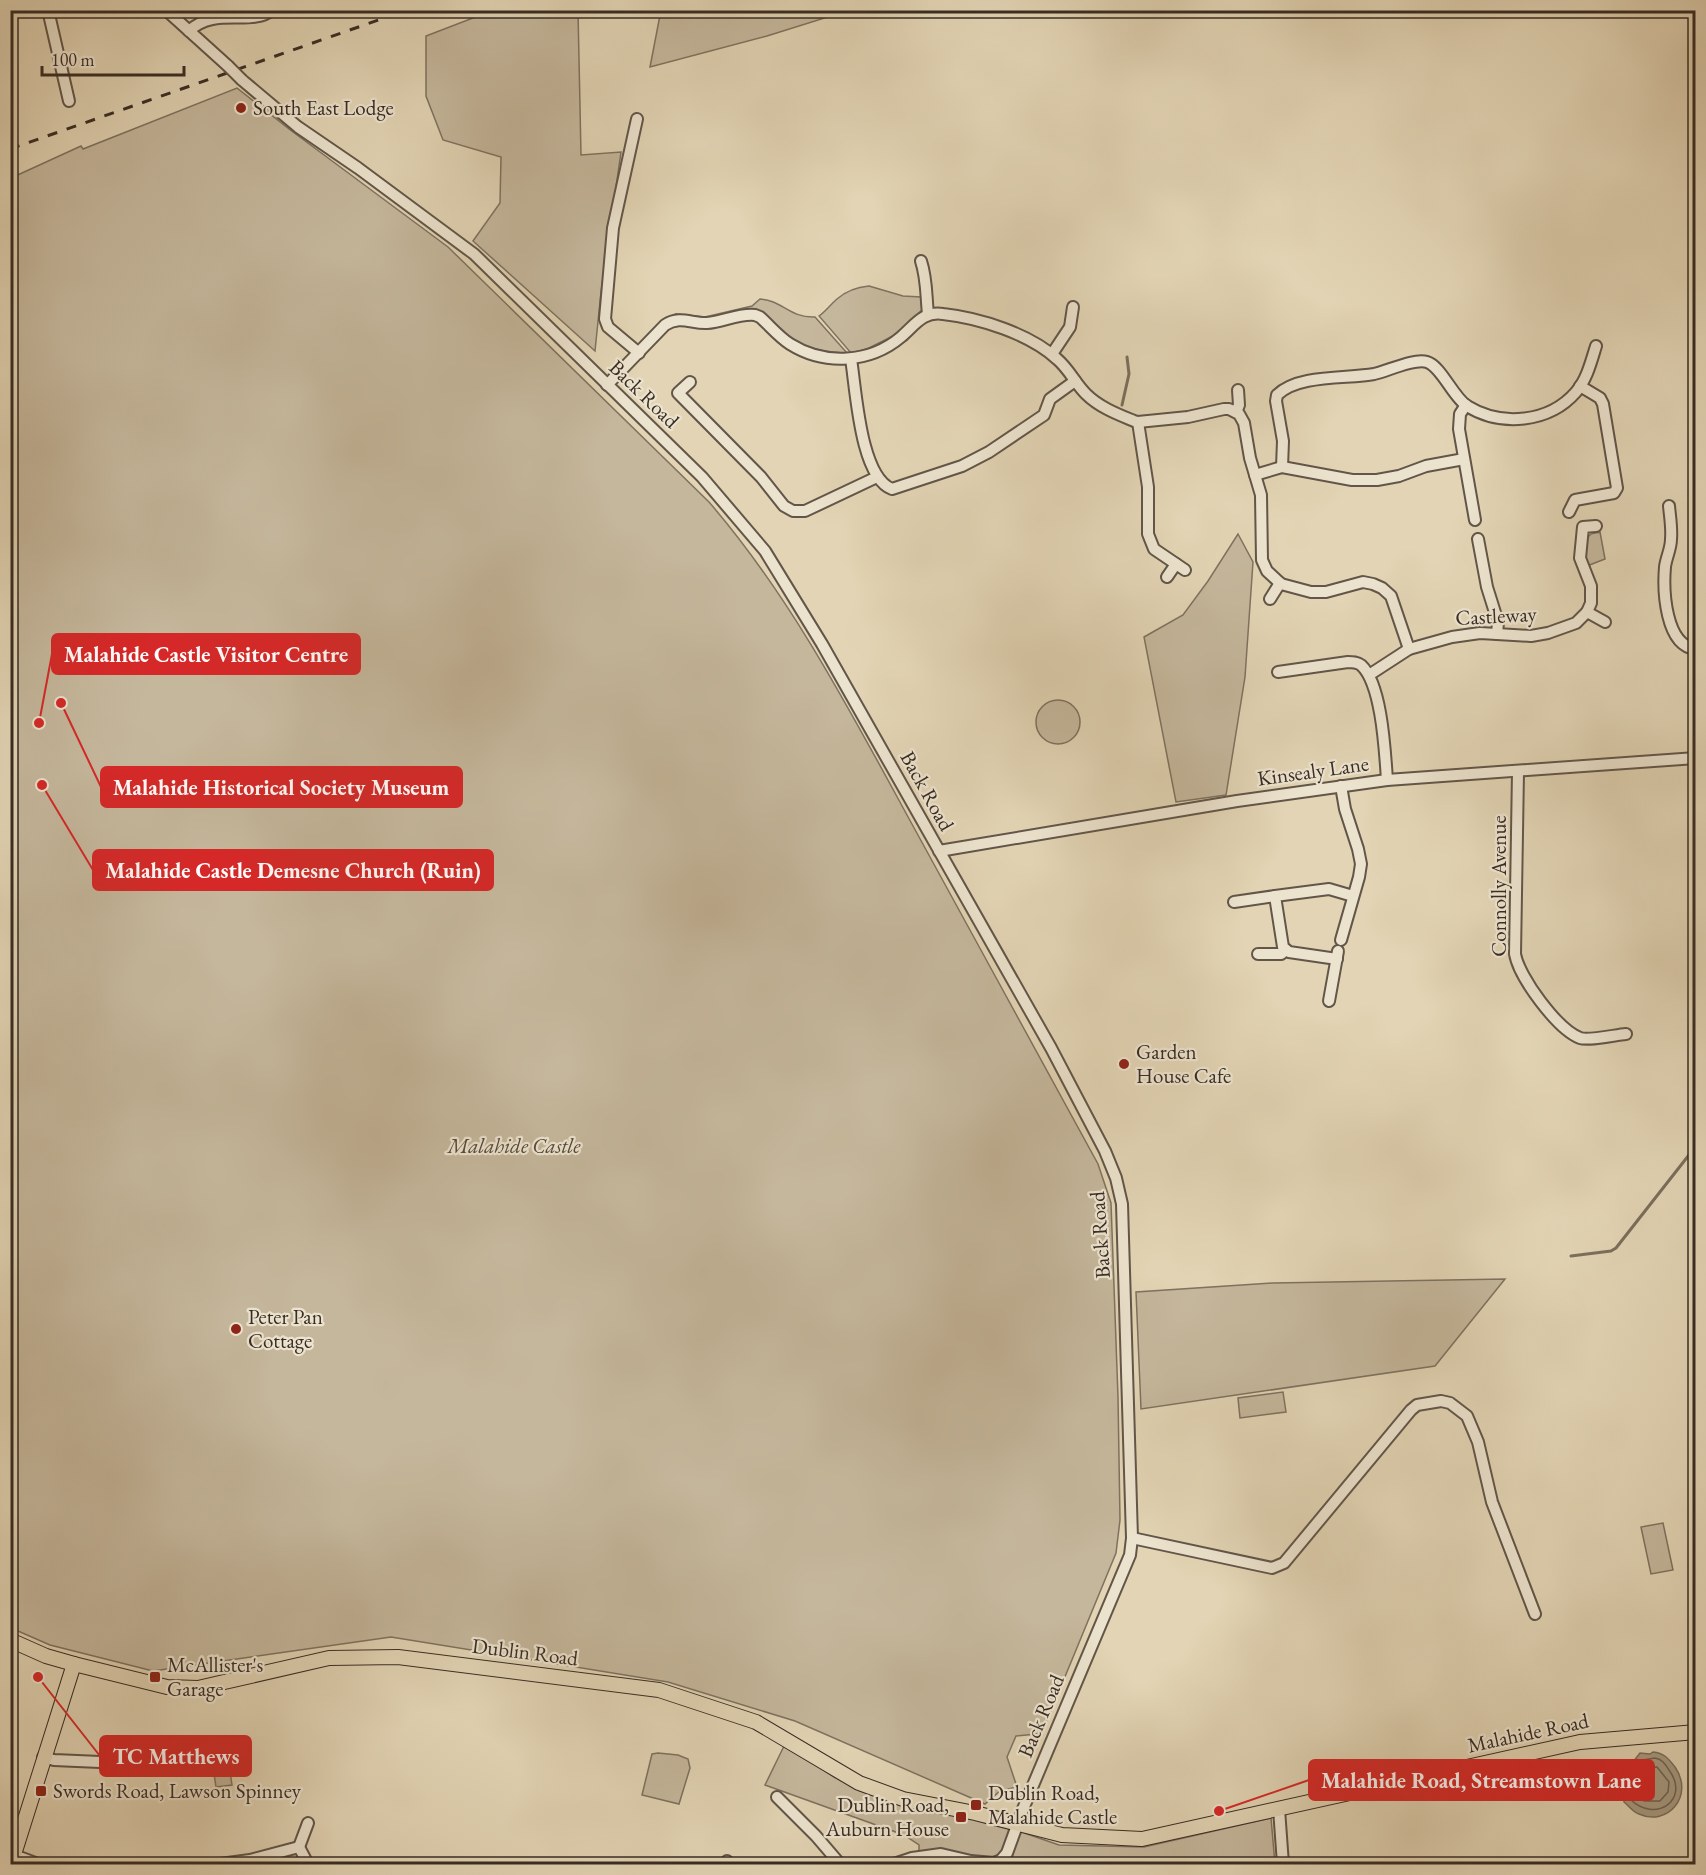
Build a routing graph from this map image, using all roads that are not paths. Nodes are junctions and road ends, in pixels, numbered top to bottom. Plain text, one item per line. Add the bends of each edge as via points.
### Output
1 (48, 10) edge
2 (166, 10) edge
3 (272, 10) edge
4 (189, 31) junction
5 (69, 101) dead end
6 (637, 119) dead end
7 (921, 261) dead end
8 (1073, 307) dead end
9 (928, 314) junction
10 (1596, 346) dead end
11 (639, 353) junction
12 (1052, 354) junction
13 (851, 359) junction
14 (1075, 381) junction
15 (690, 382) dead end
16 (607, 385) junction
17 (1580, 386) junction
18 (1238, 390) dead end
19 (1466, 405) junction
20 (1236, 412) junction
21 (1138, 422) junction
22 (1464, 459) junction
23 (1282, 467) junction
24 (1255, 475) junction
25 (877, 477) junction
26 (1668, 506) dead end
27 (1569, 512) dead end
28 (1475, 520) dead end
29 (1596, 526) dead end
30 (1479, 539) dead end
31 (1167, 577) dead end
32 (1280, 583) junction
33 (1270, 599) dead end
34 (1587, 612) junction
35 (1605, 622) dead end
36 (1497, 634) junction
37 (1409, 649) junction
38 (1695, 649) edge
39 (1278, 672) dead end
40 (1369, 675) junction
41 (1695, 758) edge
42 (1518, 772) junction
43 (1387, 780) junction
44 (1341, 786) junction
45 (939, 851) junction
46 (1275, 896) junction
47 (1353, 896) junction
48 (1234, 902) dead end
49 (1286, 950) junction
50 (1339, 950) junction
51 (1258, 954) dead end
52 (1329, 1001) dead end
53 (1626, 1034) dead end
54 (1132, 1538) junction
55 (1535, 1614) dead end
56 (10, 1640) edge
57 (74, 1664) junction
58 (1695, 1732) edge
59 (43, 1758) junction
60 (123, 1763) dead end
61 (777, 1797) dead end
62 (1279, 1809) junction
63 (308, 1823) dead end
64 (1018, 1824) junction
65 (299, 1848) junction
66 (12, 1860) edge
67 (38, 1864) edge
68 (220, 1864) edge
69 (308, 1864) edge
70 (840, 1864) edge
71 (894, 1864) edge
72 (1283, 1864) edge

1 - 5 street
2 - 4 street, Back Road
3 - 4 street via 253,17 203,21
4 - 16 street, Back Road, bridge via 298,128 474,254
6 - 11 street via 614,228 605,319 608,327
7 - 9 street
8 - 12 street via 1070,327
9 - 12 street via 942,313 1007,329
9 - 13 street via 890,345
10 - 17 street
11 - 13 street via 671,322 710,323 750,314 760,316 782,338 806,352 824,358
11 - 16 street
12 - 14 street
13 - 25 street via 862,440
14 - 21 street via 1098,404
14 - 25 street via 1053,395 1044,416 970,462 896,489 887,488
15 - 25 street via 678,393 793,511 805,511
16 - 45 street, Back Road via 702,477 765,551
17 - 19 street via 1556,408 1526,420 1492,417
17 - 27 street via 1603,404 1617,488 1614,493 1575,500
18 - 20 street
19 - 22 street via 1458,420
19 - 23 street via 1428,362 1372,375 1290,386 1277,395 1276,401 1283,441
20 - 21 street via 1224,409
20 - 24 street via 1244,423
21 - 31 street via 1148,487 1148,534 1154,549 1181,567
22 - 23 street via 1377,480 1352,480
22 - 28 street
23 - 24 street
24 - 32 street via 1261,495 1262,560
26 - 38 street via 1665,521 1671,536 1665,564 1665,605 1678,639
29 - 34 street via 1583,527 1582,532 1580,558 1591,586
30 - 36 street via 1498,622
32 - 33 street
32 - 37 street via 1305,591 1326,592 1358,583 1373,584 1391,596
34 - 35 street
34 - 36 street, Castleway via 1575,623 1548,633
36 - 37 street, Castleway via 1452,637
37 - 40 street, Castleway
39 - 40 street via 1358,662
40 - 43 street via 1376,691
41 - 42 street, Kinsealy Lane
42 - 43 street, Kinsealy Lane
42 - 53 street, Connolly Avenue via 1517,964 1540,1001 1581,1039
43 - 44 street, Kinsealy Lane
44 - 45 street, Kinsealy Lane
44 - 47 street via 1361,864
45 - 54 street, Back Road via 1051,1048 1116,1179 1122,1204
46 - 47 street via 1329,889
46 - 48 street
46 - 49 street
47 - 50 street
49 - 50 street
49 - 51 street via 1281,954
50 - 52 street
54 - 55 street via 1272,1568 1279,1566 1411,1410 1441,1401 1467,1416 1479,1442 1492,1502
54 - 64 street, Back Road via 1130,1555
56 - 57 main road, Dublin Road
57 - 59 main road
57 - 64 main road, Dublin Road via 167,1687 198,1688 329,1658 398,1657 658,1690 756,1722 859,1783 903,1799
58 - 62 main road, Malahide Road via 1580,1742
59 - 60 street
59 - 66 main road
61 - 70 street
62 - 64 main road, Malahide Road via 1142,1839 1062,1835
62 - 72 street
63 - 65 street
64 - 71 street, Back Road via 1007,1853 994,1863 941,1854
65 - 68 street
65 - 69 street
66 - 67 street

